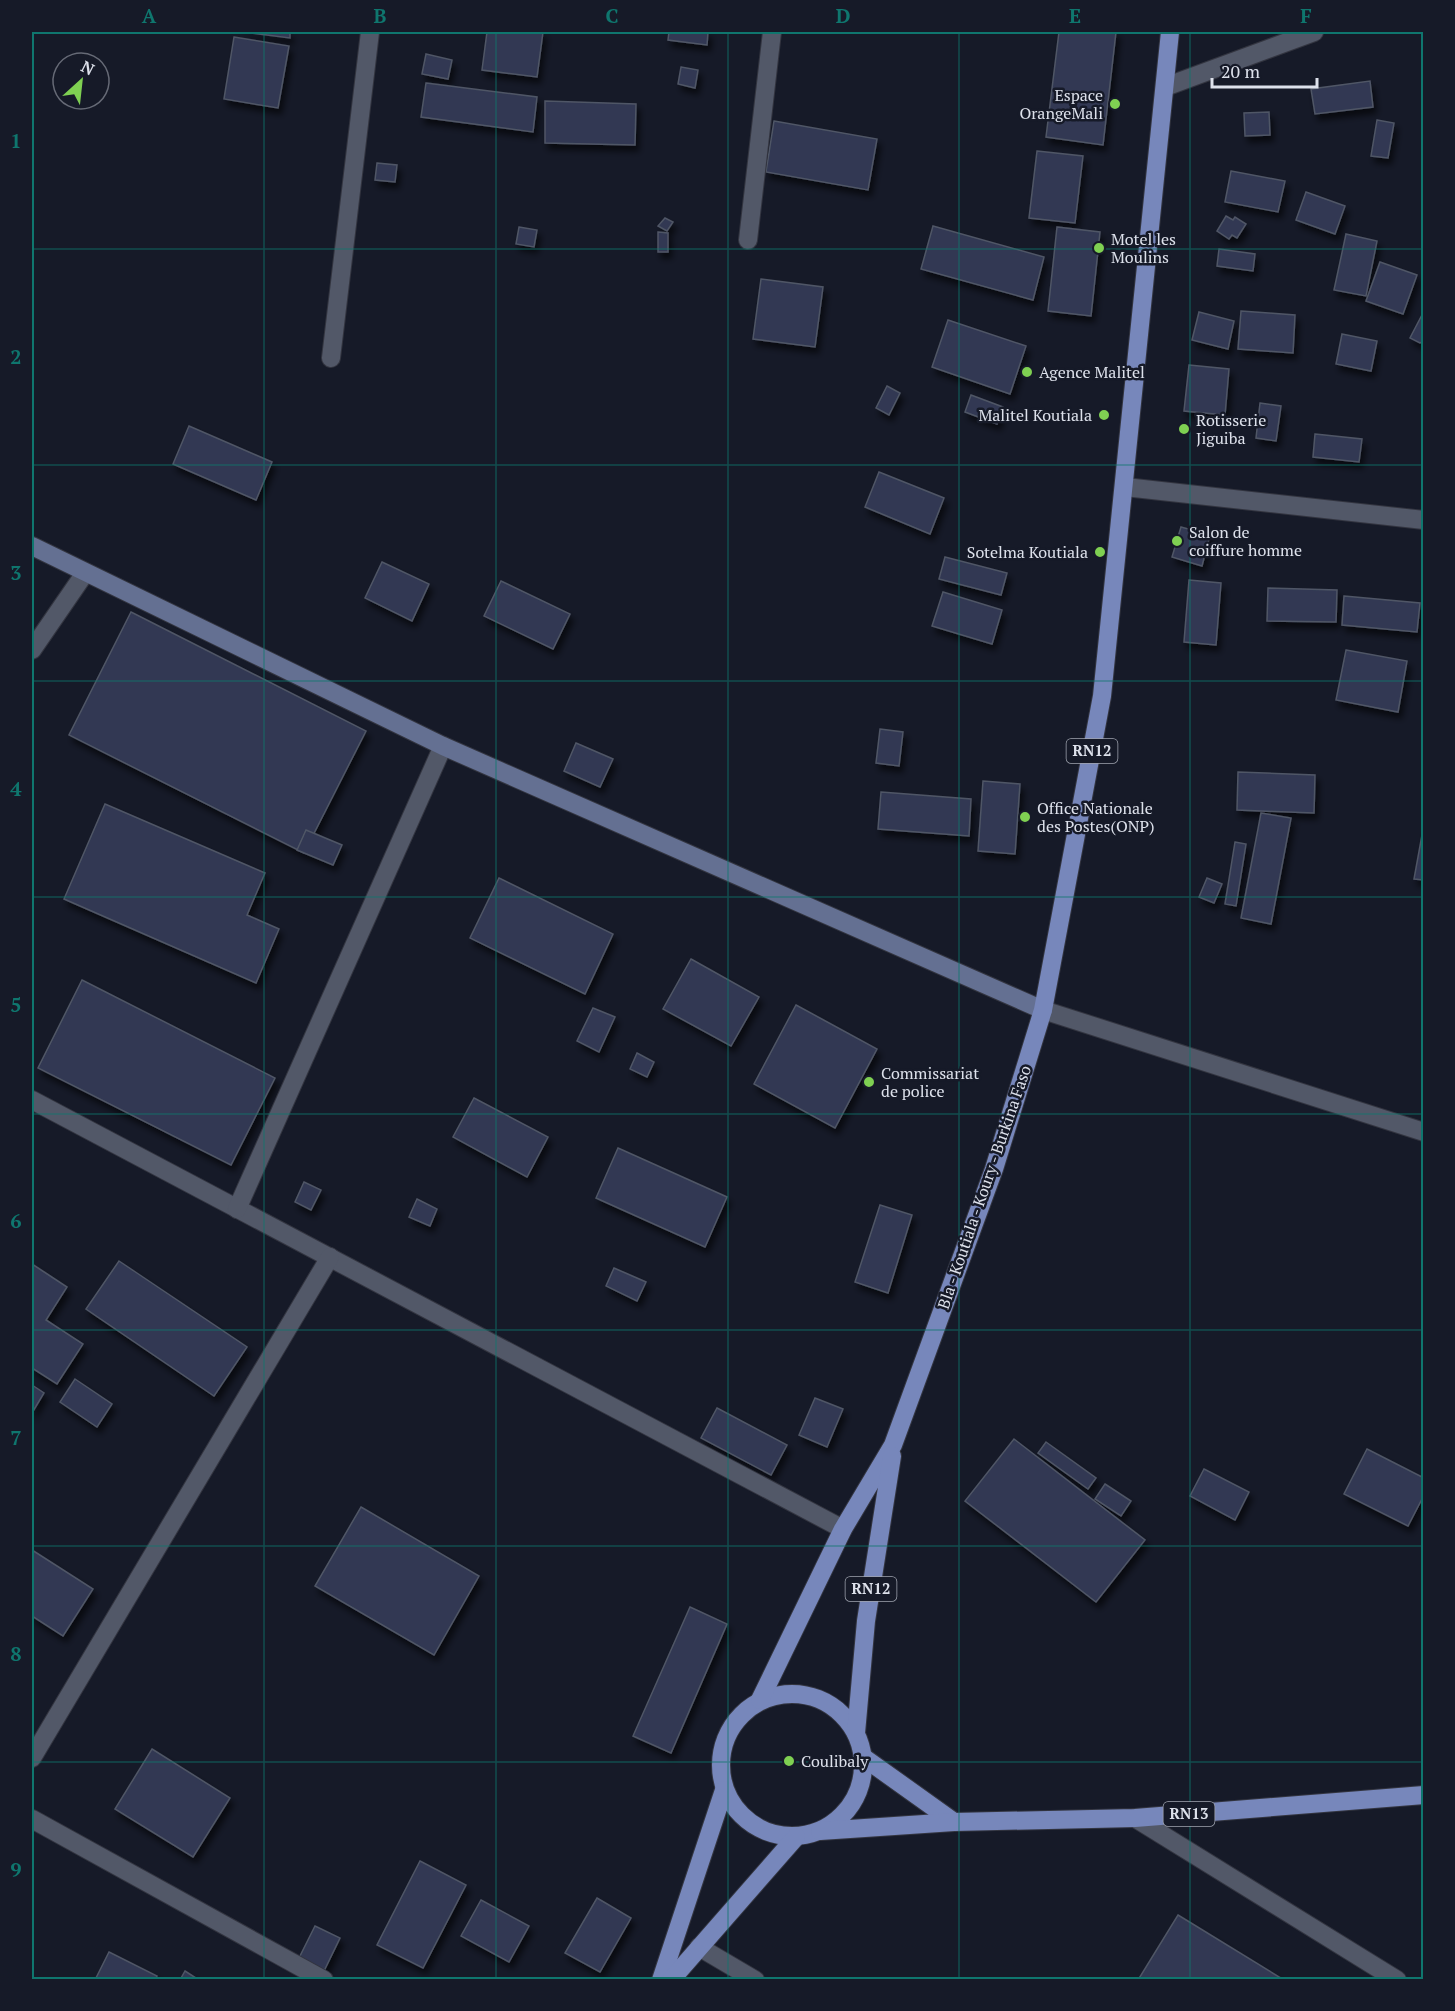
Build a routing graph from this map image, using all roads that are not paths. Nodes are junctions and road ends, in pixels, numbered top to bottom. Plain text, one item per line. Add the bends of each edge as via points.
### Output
1 (370, 32) edge
2 (772, 32) edge
3 (1170, 32) edge
4 (1314, 32) edge
5 (1165, 87) junction
6 (747, 240) dead end
7 (331, 358) dead end
8 (1125, 487) junction
9 (1424, 520) edge
10 (32, 546) edge
11 (85, 573) junction
12 (32, 650) edge
13 (443, 746) junction
14 (1043, 1010) junction
15 (32, 1100) edge
16 (1424, 1132) edge
17 (237, 1209) junction
18 (330, 1257) junction
19 (893, 1445) junction
20 (843, 1529) junction
21 (760, 1700) junction
22 (856, 1733) junction
23 (863, 1757) junction
24 (32, 1758) edge
25 (724, 1790) junction
26 (1424, 1795) edge
27 (1135, 1818) junction
28 (32, 1819) edge
29 (954, 1822) junction
30 (820, 1831) junction
31 (796, 1837) junction
32 (699, 1947) junction
33 (324, 1980) edge
34 (661, 1980) edge
35 (671, 1980) edge
36 (755, 1980) edge
37 (1397, 1980) edge

1 - 7 street
2 - 6 street
3 - 5 main road, Bla - Koutiala - Koury - Burkina Faso / RN12
4 - 5 street
5 - 8 main road, Bla - Koutiala - Koury - Burkina Faso / RN12
8 - 9 street
8 - 14 main road, Bla - Koutiala - Koury - Burkina Faso / RN12 via 1102,696
10 - 11 main road
11 - 12 street
11 - 13 main road
13 - 14 main road
13 - 17 street
14 - 16 street
14 - 19 main road, Bla - Koutiala - Koury - Burkina Faso / RN12 via 994,1169
15 - 17 street
17 - 18 street
18 - 20 street
18 - 24 street
19 - 20 main road, RN12
19 - 22 main road, RN12 via 866,1621
20 - 21 main road, RN12
21 - 22 main road via 804,1694 828,1703
21 - 25 main road via 740,1715 729,1730 721,1753
22 - 23 main road
23 - 29 main road
23 - 30 main road via 862,1777 854,1800 838,1820
25 - 31 main road via 737,1811 756,1827
25 - 34 main road
26 - 27 main road, RN13
27 - 29 main road, RN13
27 - 37 street
28 - 33 street
29 - 30 main road, RN13
30 - 31 main road
31 - 32 main road
32 - 35 main road
32 - 36 street

